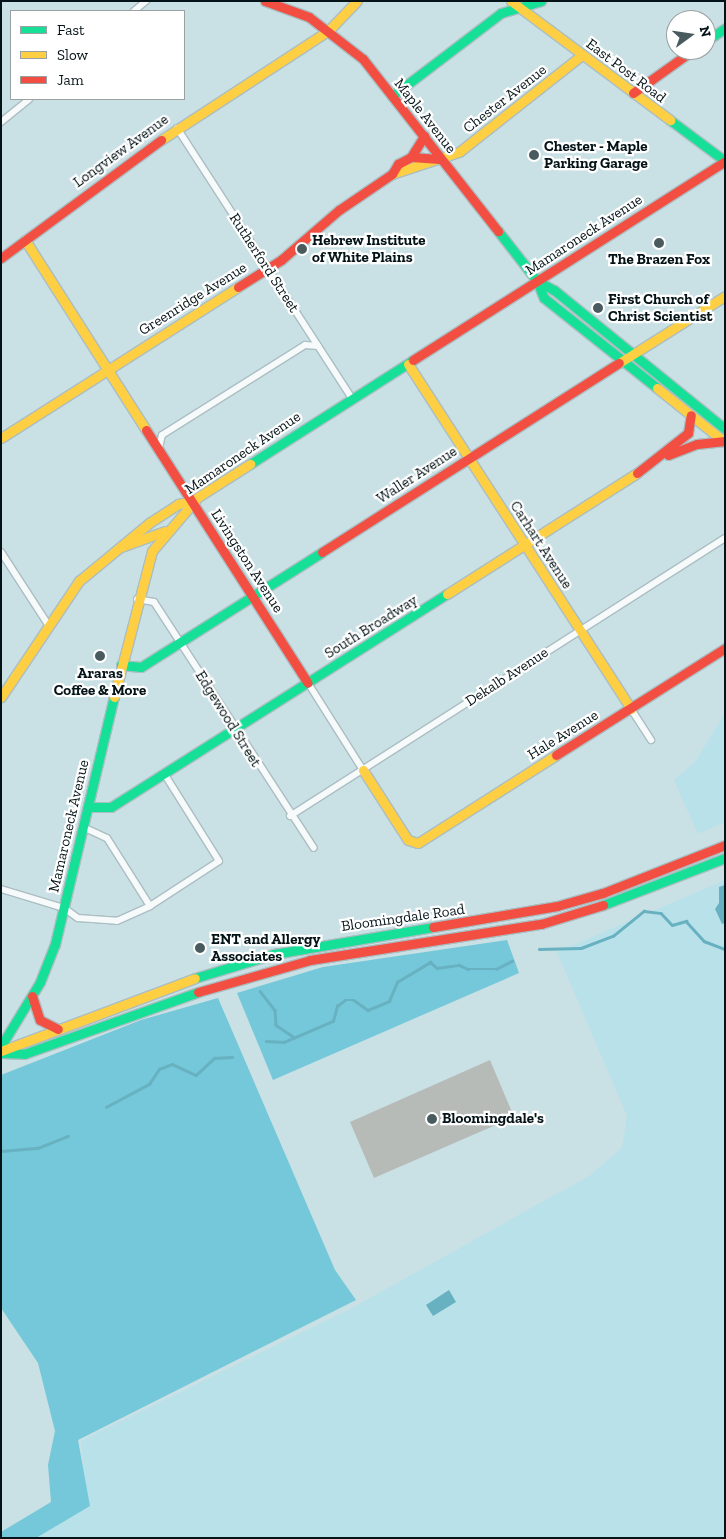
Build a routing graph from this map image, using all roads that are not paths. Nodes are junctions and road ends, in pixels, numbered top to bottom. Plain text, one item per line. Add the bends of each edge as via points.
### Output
1 (146, 1) edge
2 (265, 1) edge
3 (357, 1) edge
4 (511, 1) edge
5 (541, 1) edge
6 (520, 8) junction
7 (135, 10) edge
8 (329, 30) junction
9 (582, 55) junction
10 (679, 60) edge
11 (633, 93) junction
12 (392, 96) junction
13 (28, 100) edge
14 (1, 122) edge
15 (177, 128) junction
16 (424, 136) junction
17 (411, 157) junction
18 (442, 159) junction
19 (725, 161) edge
20 (392, 174) junction
21 (25, 240) junction
22 (1, 258) edge
23 (267, 269) junction
24 (537, 281) junction
25 (725, 296) edge
26 (318, 346) junction
27 (630, 354) junction
28 (622, 360) junction
29 (408, 364) junction
30 (108, 369) junction
31 (351, 397) junction
32 (691, 415) junction
33 (725, 429) edge
34 (1, 438) edge
35 (724, 441) edge
36 (159, 448) junction
37 (663, 456) junction
38 (468, 458) junction
39 (192, 501) junction
40 (165, 531) junction
41 (725, 538) edge
42 (525, 546) junction
43 (121, 547) junction
44 (1, 552) edge
45 (253, 596) junction
46 (137, 600) junction
47 (49, 626) junction
48 (580, 631) junction
49 (178, 641) junction
50 (725, 648) edge
51 (121, 665) junction
52 (308, 683) junction
53 (1, 697) edge
54 (631, 709) junction
55 (236, 730) junction
56 (651, 740) dead end
57 (363, 770) junction
58 (165, 774) junction
59 (88, 807) junction
60 (290, 816) junction
61 (83, 827) junction
62 (415, 843) joint
63 (725, 845) edge
64 (314, 848) dead end
65 (725, 858) edge
66 (1, 889) edge
67 (150, 906) junction
68 (64, 908) junction
69 (32, 996) junction
70 (58, 1029) junction
71 (1, 1046) edge
72 (1, 1052) edge

1 - 7 street
2 - 8 main road, Maple Avenue via 298,11
3 - 8 main road, Longview Avenue
4 - 6 main road, East Post Road
5 - 6 main road
6 - 9 main road, East Post Road
6 - 12 main road via 501,14 478,28
8 - 12 main road, Maple Avenue via 363,59
8 - 15 main road, Longview Avenue
9 - 11 main road, East Post Road
9 - 18 main road, Chester Avenue via 474,141
10 - 11 main road
11 - 19 main road, East Post Road
12 - 16 main road, Maple Avenue
13 - 14 street
15 - 21 main road, Longview Avenue
15 - 23 street, Rutherford Street
16 - 17 main road, Greenridge Avenue
16 - 18 main road, Maple Avenue
17 - 18 main road
17 - 20 main road, Greenridge Avenue via 398,164
18 - 20 main road, Greenridge Avenue
18 - 24 main road, Maple Avenue
19 - 24 main road, Mamaroneck Avenue
20 - 23 main road, Greenridge Avenue
21 - 22 main road, Longview Avenue
21 - 30 main road, Livingston Avenue
23 - 26 street, Rutherford Street
23 - 30 main road, Greenridge Avenue
24 - 27 main road, Maple Avenue via 554,290
24 - 28 main road, Maple Avenue via 544,298
24 - 29 main road, Mamaroneck Avenue
25 - 27 main road, Waller Avenue
26 - 31 street, Rutherford Street
26 - 36 street via 305,346 171,430 162,436
27 - 28 main road, Waller Avenue
27 - 33 main road, Maple Avenue
28 - 32 main road, Maple Avenue
28 - 38 main road, Waller Avenue
29 - 31 main road, Mamaroneck Avenue
29 - 38 main road, Carhart Avenue
30 - 34 main road, Greenridge Avenue
30 - 36 main road, Livingston Avenue
31 - 39 main road, Mamaroneck Avenue
32 - 35 main road, Maple Avenue
32 - 37 main road, South Broadway via 688,433
35 - 37 main road, South Broadway via 697,444
36 - 39 main road, Livingston Avenue
37 - 42 main road, South Broadway
38 - 42 main road, Carhart Avenue
38 - 45 main road, Waller Avenue
39 - 40 main road, Mamaroneck Avenue
39 - 43 main road via 178,504
39 - 45 main road, Livingston Avenue
40 - 43 main road
40 - 46 main road, Mamaroneck Avenue via 152,551
41 - 48 street, Dekalb Avenue
42 - 48 main road, Carhart Avenue
42 - 52 main road, South Broadway
43 - 47 main road via 79,582
44 - 47 street
45 - 49 main road, Waller Avenue
45 - 52 main road, Livingston Avenue
46 - 49 street, Edgewood Street via 154,602
46 - 51 main road, Mamaroneck Avenue
47 - 53 main road
48 - 54 main road, Carhart Avenue
48 - 57 street, Dekalb Avenue
49 - 51 main road, Waller Avenue via 141,667
49 - 55 street, Edgewood Street
50 - 54 main road, Hale Avenue
51 - 59 main road, Mamaroneck Avenue
52 - 55 main road, South Broadway
52 - 57 street, Livingston Avenue
54 - 56 street, Carhart Avenue
54 - 62 main road, Hale Avenue
55 - 58 main road, South Broadway
55 - 60 street, Edgewood Street
57 - 60 street, Dekalb Avenue
57 - 62 main road, Livingston Avenue via 408,840
58 - 59 main road, South Broadway via 111,807
58 - 67 street via 219,861
59 - 61 main road, Mamaroneck Avenue
60 - 64 street, Edgewood Street
61 - 67 street via 107,838
61 - 68 main road, Mamaroneck Avenue
63 - 70 main road, Bloomingdale Road via 603,893 557,906 274,954
65 - 72 main road, Bloomingdale Road via 634,896 541,924 294,964 167,1001 24,1054
66 - 68 street
67 - 68 street via 127,919 109,922 78,918
68 - 69 main road, Mamaroneck Avenue via 49,962
69 - 70 main road via 40,1020
69 - 71 main road, Mamaroneck Avenue
70 - 72 main road, Bloomingdale Road

